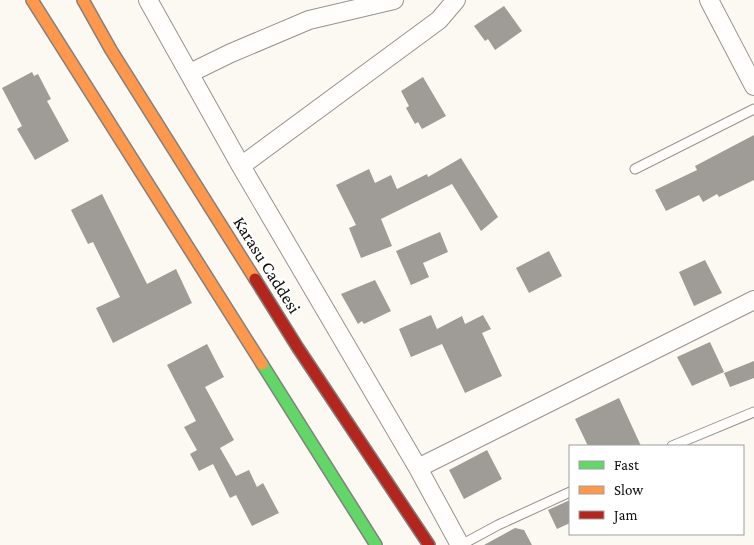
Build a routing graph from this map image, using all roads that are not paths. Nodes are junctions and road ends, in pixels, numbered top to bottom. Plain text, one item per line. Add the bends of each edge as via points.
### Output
1 (32, 0) edge
2 (82, 0) edge
3 (148, 0) edge
4 (394, 0) edge
5 (456, 0) edge
6 (709, 0) edge
7 (190, 73) junction
8 (754, 86) edge
9 (754, 109) edge
10 (241, 166) junction
11 (635, 169) dead end
12 (754, 300) edge
13 (754, 412) edge
14 (674, 445) edge
15 (418, 468) junction
16 (569, 492) edge
17 (376, 545) edge
18 (429, 545) edge
19 (461, 545) edge

1 - 17 highway
2 - 18 highway, Karasu Caddesi via 298,348
3 - 7 street
4 - 7 street via 309,20
5 - 10 street via 439,20
6 - 8 street
7 - 10 street
9 - 11 lane
10 - 15 street
12 - 15 street
13 - 14 lane
15 - 19 street
16 - 19 lane

